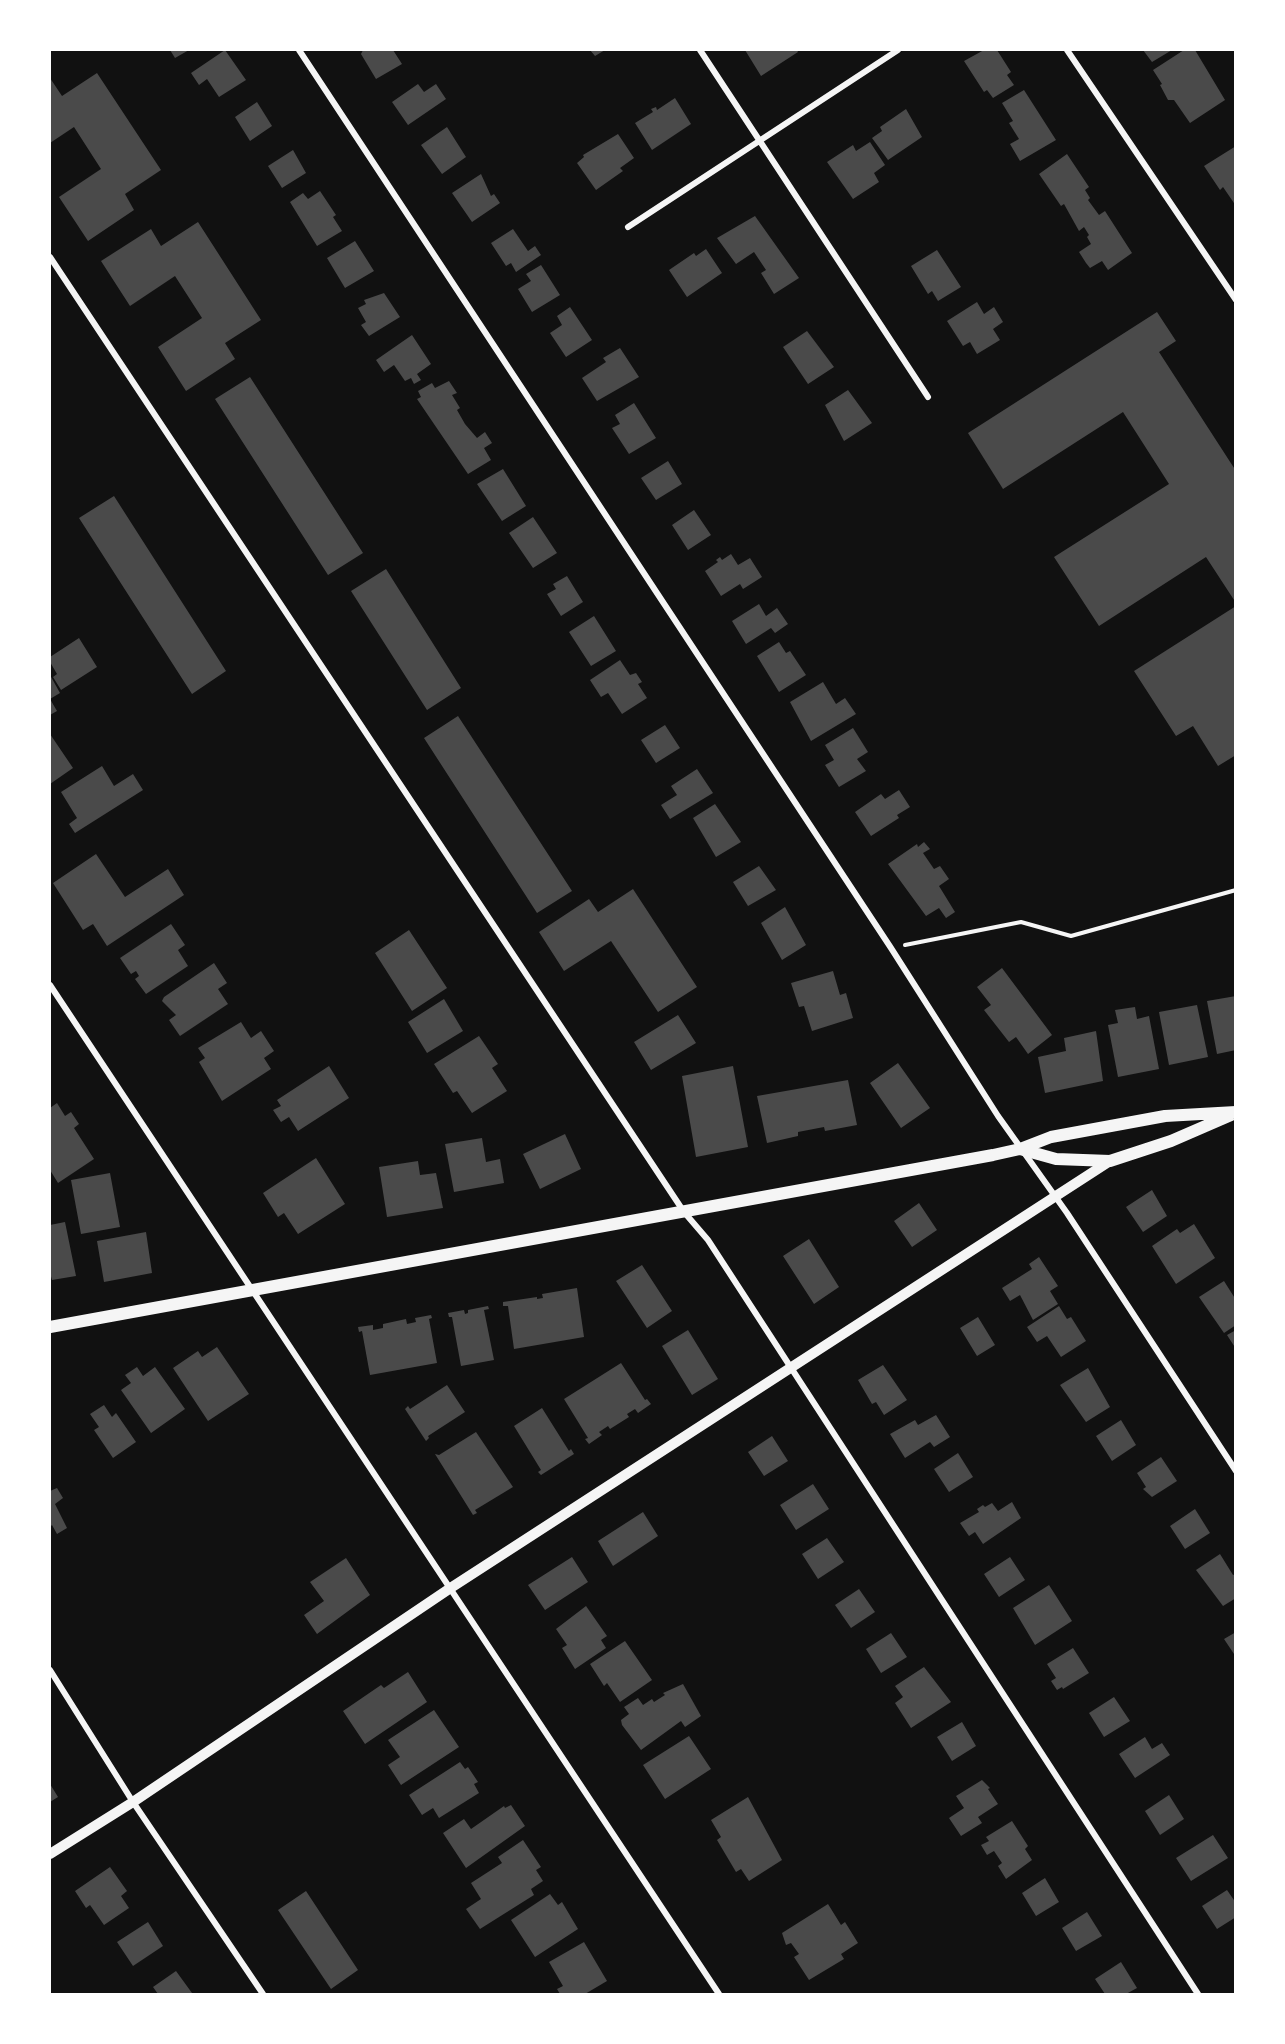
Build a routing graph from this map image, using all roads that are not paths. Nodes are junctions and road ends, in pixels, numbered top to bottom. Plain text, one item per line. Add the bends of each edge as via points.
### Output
1 (299, 50) edge
2 (700, 50) edge
3 (898, 50) edge
4 (1067, 50) edge
5 (758, 142) junction
6 (628, 227) dead end
7 (50, 257) edge
8 (1236, 300) edge
9 (928, 397) dead end
10 (50, 986) edge
11 (1236, 1112) edge
12 (1020, 1149) junction
13 (1110, 1161) junction
14 (1055, 1196) junction
15 (684, 1212) junction
16 (251, 1290) junction
17 (50, 1327) edge
18 (790, 1367) junction
19 (1236, 1471) edge
20 (449, 1588) junction
21 (50, 1670) edge
22 (133, 1802) junction
23 (50, 1854) edge
24 (263, 1995) edge
25 (719, 1995) edge
26 (1198, 1995) edge

1 - 12 street
2 - 5 street
3 - 5 street
4 - 8 street
5 - 6 street
5 - 9 street
7 - 15 street
10 - 16 street
11 - 12 main road via 1165,1116 1051,1137
11 - 13 main road via 1172,1141
12 - 13 main road via 1056,1159
12 - 14 street
12 - 15 main road
13 - 14 street
14 - 18 street
14 - 19 street
15 - 16 main road
15 - 18 street via 708,1240
16 - 17 main road
16 - 20 street
18 - 20 street
18 - 26 street
20 - 22 street
20 - 25 street
21 - 22 street
22 - 23 street
22 - 24 street

